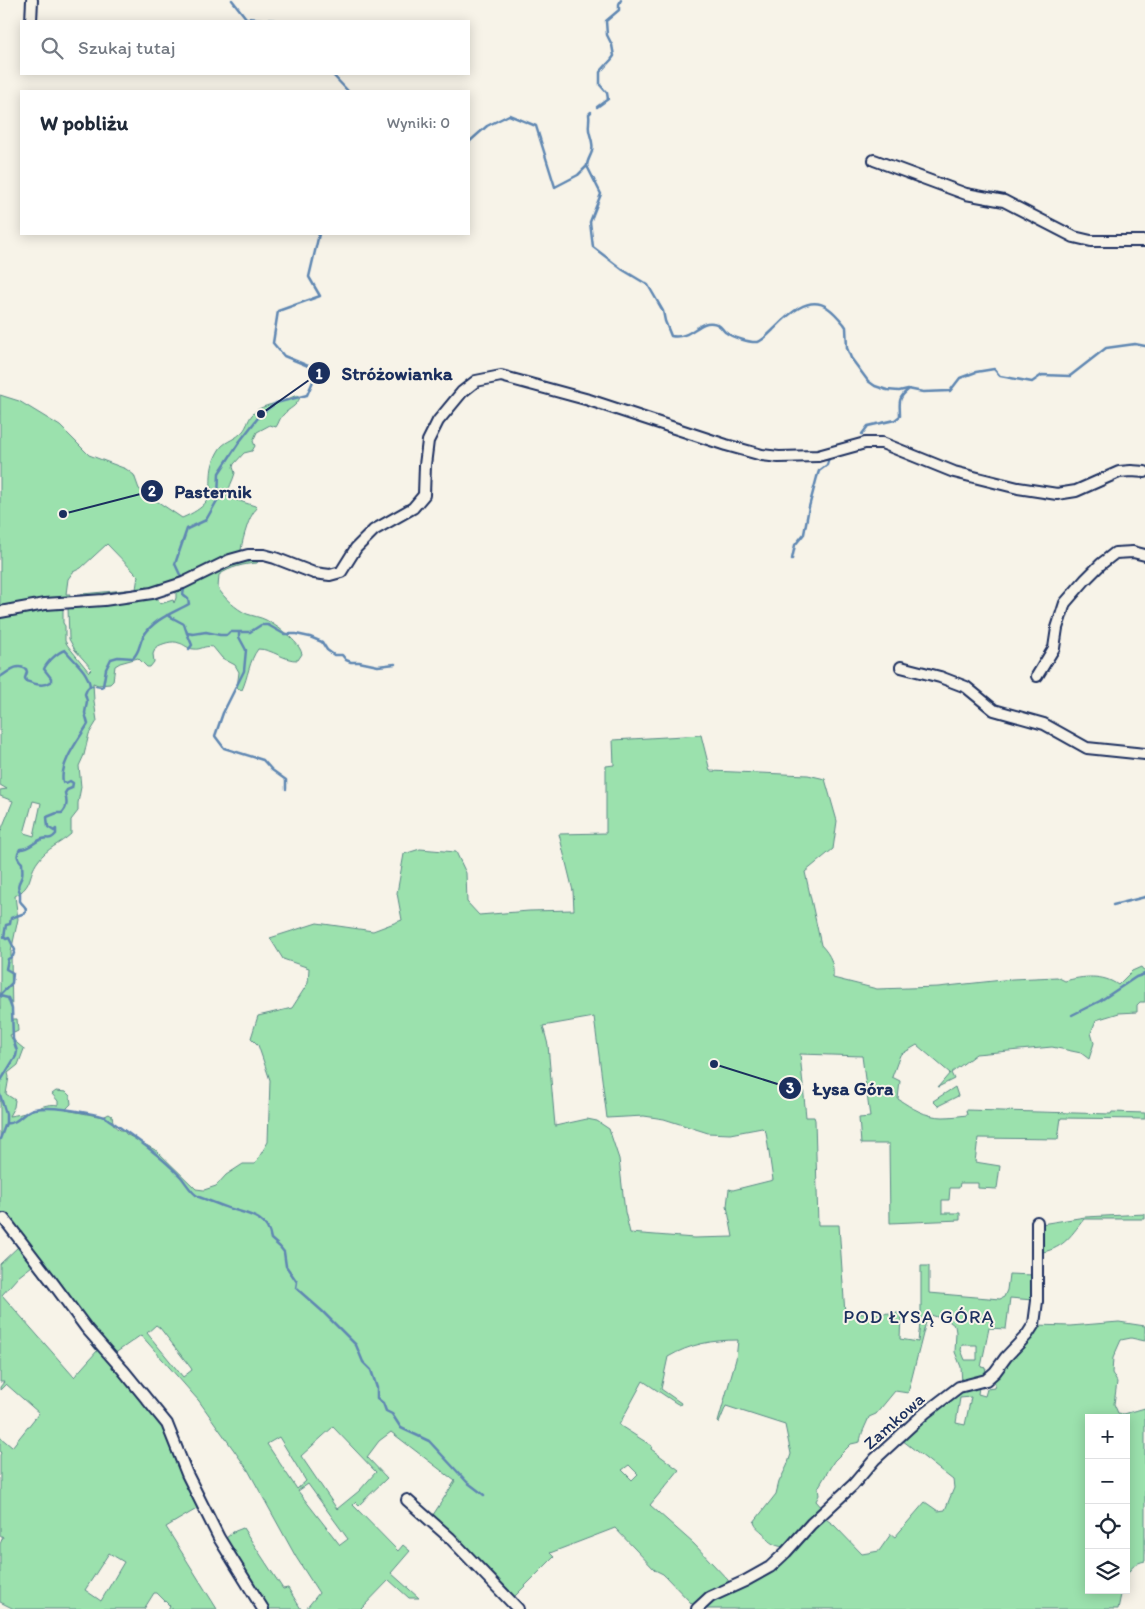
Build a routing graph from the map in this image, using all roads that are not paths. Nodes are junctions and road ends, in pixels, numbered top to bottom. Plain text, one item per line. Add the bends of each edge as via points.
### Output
1 (32, 0) edge
2 (31, 20) edge
3 (874, 160) dead end
4 (1145, 241) edge
5 (1145, 472) edge
6 (1145, 555) edge
7 (0, 612) edge
8 (901, 667) dead end
9 (1037, 676) dead end
10 (1145, 754) edge
11 (4, 1219) dead end
12 (1037, 1222) dead end
13 (407, 1500) dead end
14 (263, 1609) edge
15 (518, 1609) edge
16 (697, 1609) edge

1 - 2 street
3 - 4 street via 966,194 1004,201 1074,237 1091,241
5 - 7 street via 1119,472 1076,491 1057,494 954,472 882,443 865,442 818,456 762,456 589,400 501,376 490,377 476,381 462,392 438,421 428,441 424,496 413,508 374,530 356,548 341,572 330,576 264,555 248,555 152,593
6 - 9 street via 1132,552 1115,554 1085,580 1065,603 1054,648
8 - 10 street via 966,687 994,710 1044,724 1087,748
11 - 14 street via 87,1329 167,1424 187,1474 219,1538
12 - 16 street, Zamkowa via 1034,1324 996,1372 986,1380 959,1387 925,1413 875,1459 770,1567 710,1597
13 - 15 street via 450,1538

